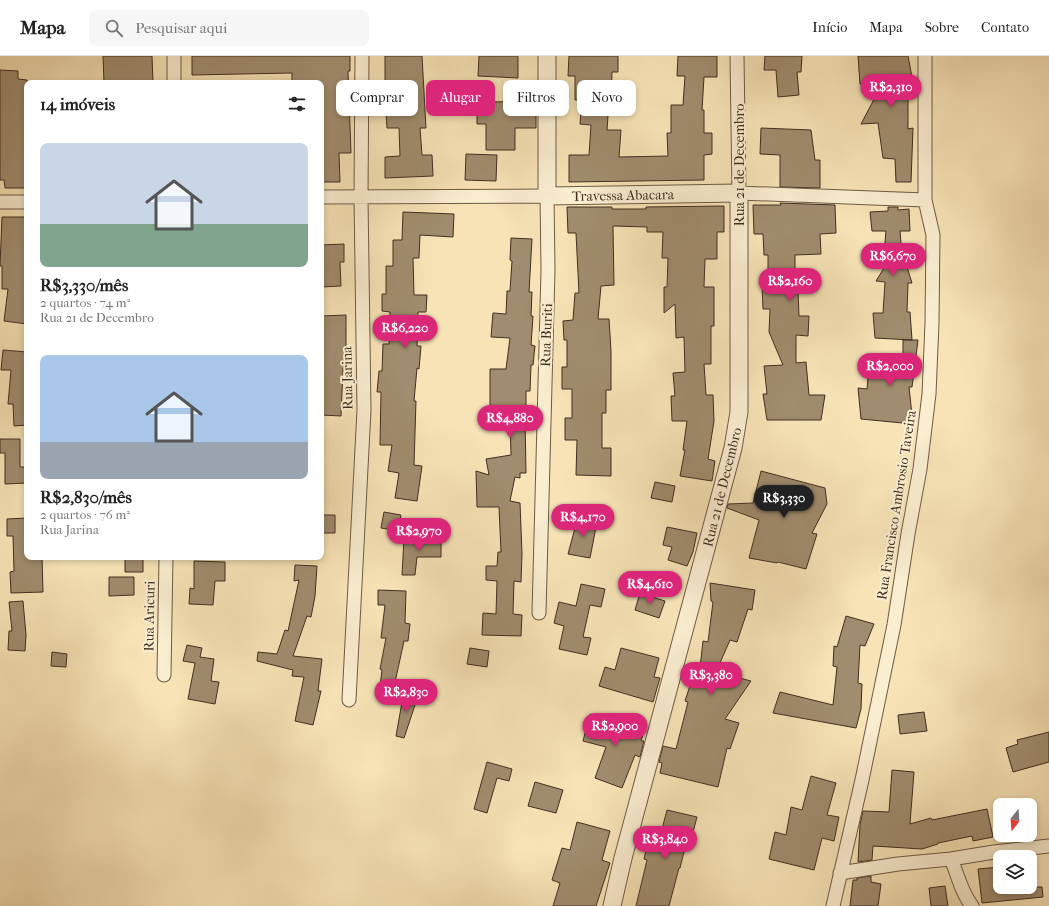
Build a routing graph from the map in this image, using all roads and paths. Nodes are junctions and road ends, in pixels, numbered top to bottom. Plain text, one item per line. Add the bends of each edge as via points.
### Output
1 (174, 56) edge
2 (362, 56) edge
3 (547, 56) edge
4 (737, 56) edge
5 (925, 56) edge
6 (174, 80) edge
7 (740, 193) junction
8 (547, 196) junction
9 (361, 197) junction
10 (324, 198) edge
11 (925, 200) junction
12 (0, 202) edge
13 (24, 202) edge
14 (166, 560) edge
15 (539, 613) dead end
16 (164, 675) dead end
17 (349, 700) dead end
18 (1049, 846) edge
19 (951, 859) junction
20 (840, 873) junction
21 (612, 906) edge
22 (833, 906) edge
23 (972, 906) edge

1 - 6 street
2 - 9 street, Rua Jarina
3 - 8 street, Rua Buriti
4 - 7 street, Rua 21 de Decembro
5 - 11 street, Rua Francisco Ambrosio Taveira
7 - 8 street, Travessa Abacara
7 - 11 street, Travessa Abacara
7 - 21 street, Rua 21 de Decembro via 739,412 733,448
8 - 9 street, Travessa Abacara
8 - 15 street, Rua Buriti via 548,270
9 - 10 street, Travessa Abacara
9 - 17 street, Rua Jarina via 364,410
11 - 20 street, Rua Francisco Ambrosio Taveira via 933,235 929,394 925,431 894,625
12 - 13 street
14 - 16 street, Rua Aricuri
18 - 19 street
19 - 20 street
19 - 23 street via 963,892
20 - 22 street, Rua Francisco Ambrosio Taveira

